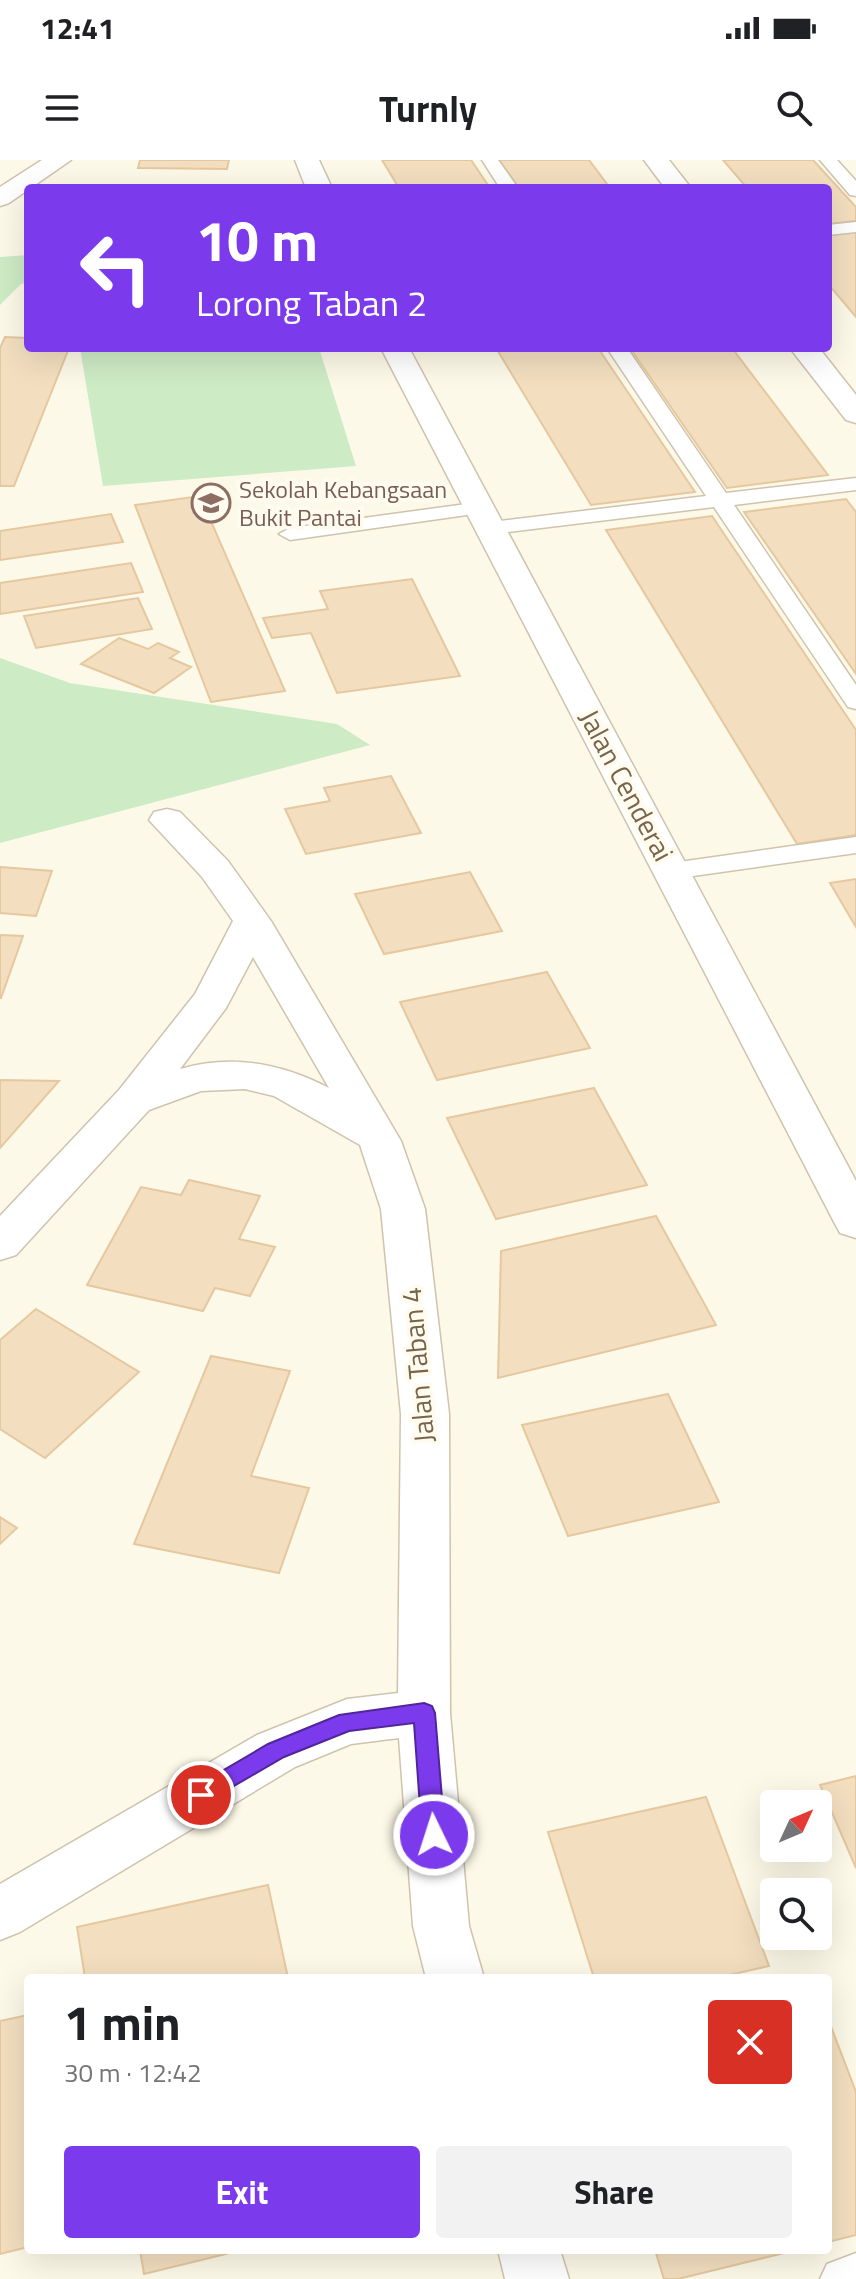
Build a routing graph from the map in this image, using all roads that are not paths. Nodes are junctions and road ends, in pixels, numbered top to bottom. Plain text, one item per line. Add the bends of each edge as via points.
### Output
1 (59, 160) edge
2 (307, 160) edge
3 (490, 160) edge
4 (656, 160) edge
5 (828, 160) edge
6 (317, 184) edge
7 (506, 184) edge
8 (675, 184) edge
9 (856, 191) edge
10 (0, 198) edge
11 (856, 227) edge
12 (832, 230) edge
13 (397, 352) edge
14 (620, 352) edge
15 (807, 352) edge
16 (856, 414) edge
17 (856, 484) edge
18 (719, 500) junction
19 (487, 518) junction
20 (290, 534) dead end
21 (856, 702) edge
22 (167, 820) dead end
23 (856, 845) edge
24 (672, 871) junction
25 (252, 921) junction
26 (134, 1100) junction
27 (380, 1141) junction
28 (856, 1222) edge
29 (0, 1244) edge
30 (424, 1713) junction
31 (0, 1914) edge
32 (454, 1974) edge
33 (530, 2254) edge
34 (856, 2275) edge
35 (537, 2279) edge
36 (842, 2279) edge

1 - 10 street
2 - 6 street
3 - 7 lane
4 - 8 street
5 - 9 lane
11 - 12 lane
13 - 19 street, Jalan Cenderai
14 - 18 lane
15 - 16 street
17 - 18 lane
18 - 19 lane
18 - 21 lane
19 - 20 lane
19 - 24 street, Jalan Cenderai
22 - 25 street, Jalan Taban 4 via 215,869
23 - 24 lane
24 - 28 street, Jalan Cenderai
25 - 26 street via 212,999
25 - 27 street, Jalan Taban 4
26 - 27 street via 200,1078 261,1078 323,1101
26 - 29 street
27 - 30 street, Jalan Taban 4 via 403,1209 425,1414
30 - 31 street via 347,1722 276,1751
30 - 32 street, Jalan Taban 4 via 441,1926
33 - 35 street
34 - 36 lane

